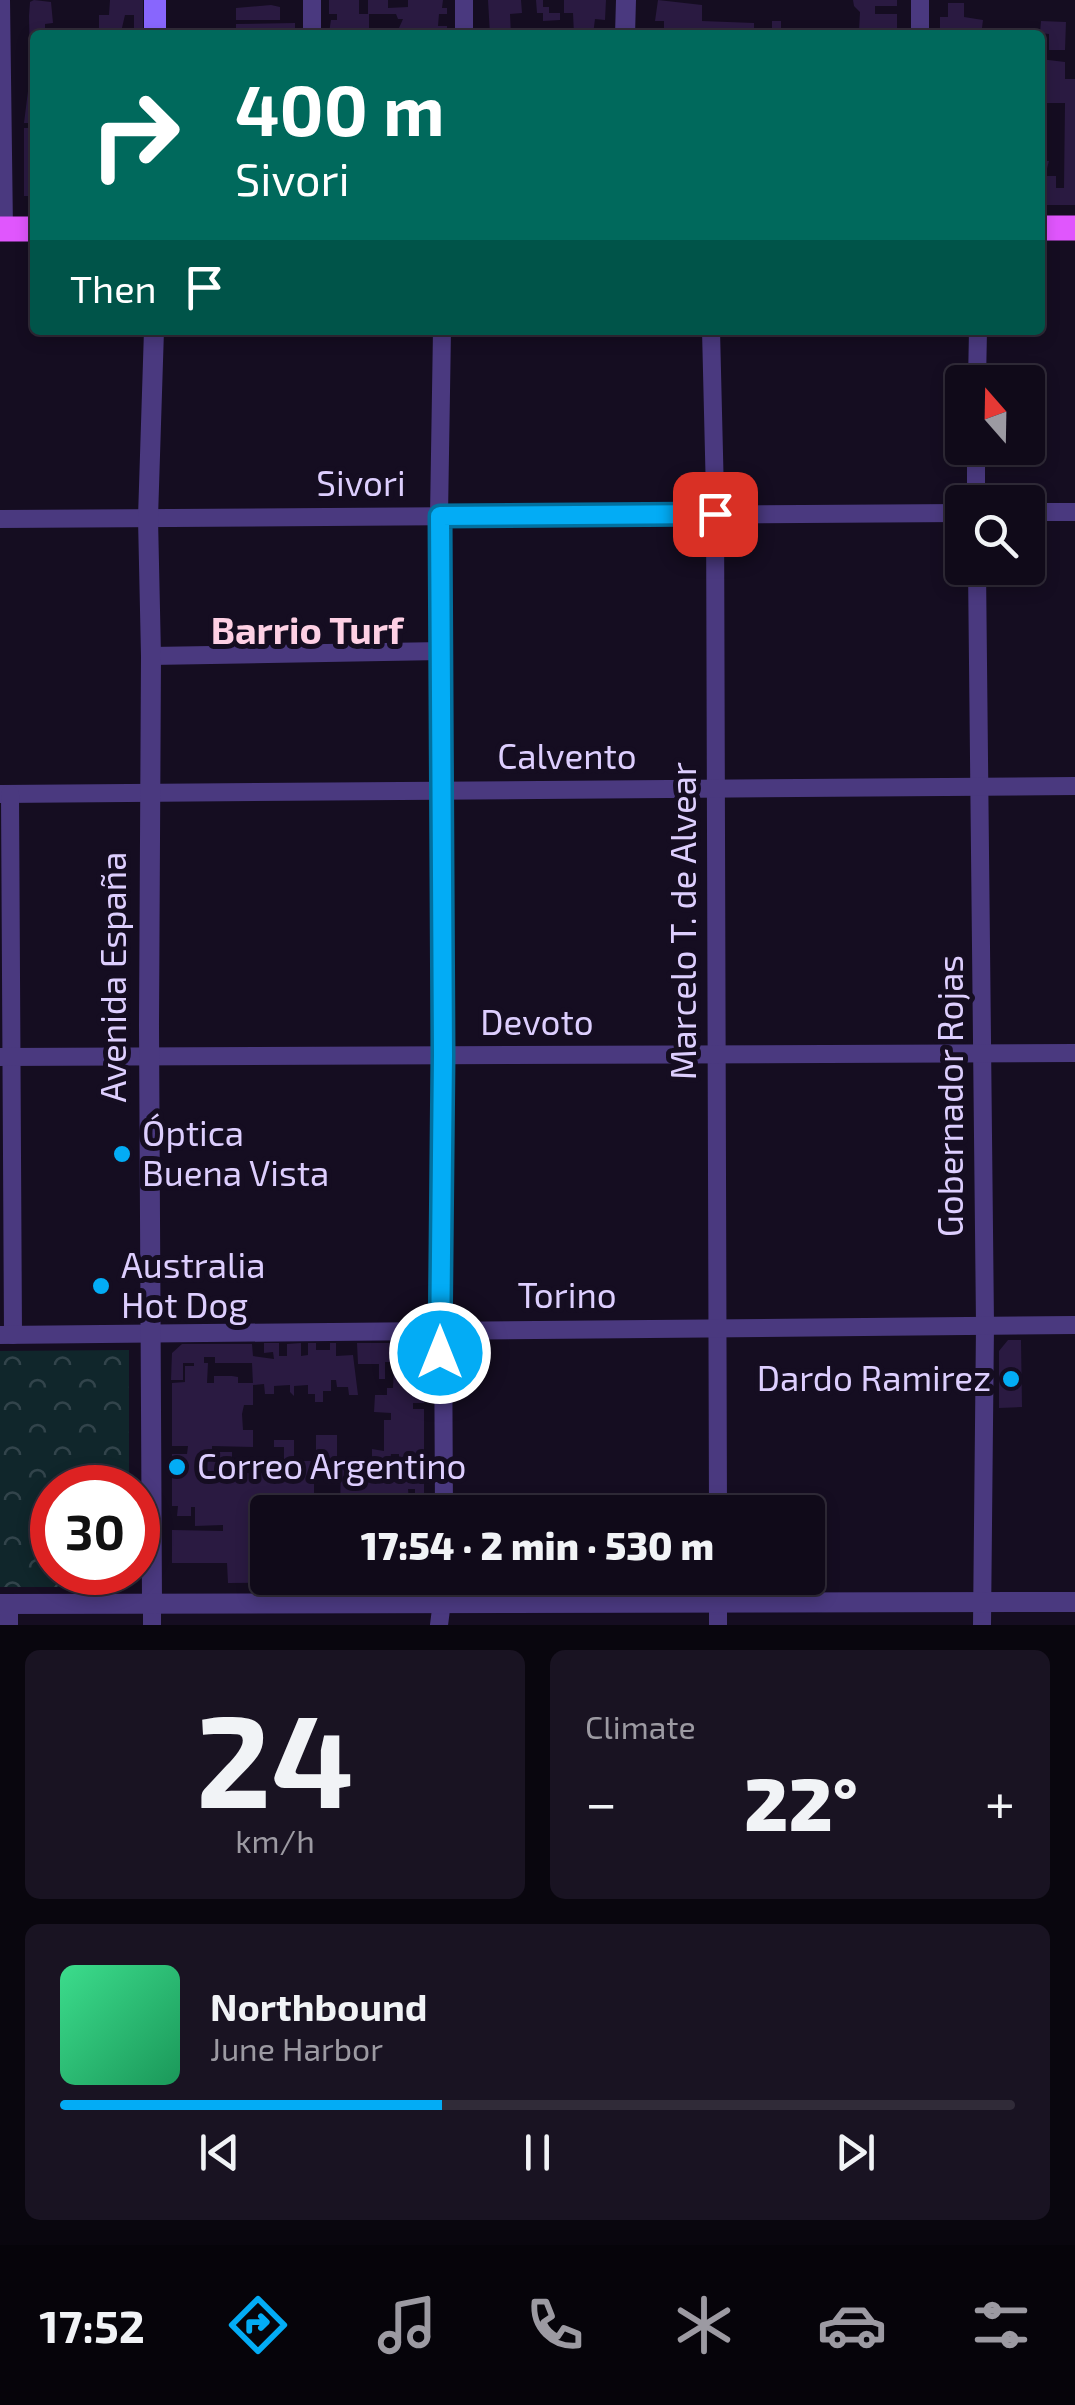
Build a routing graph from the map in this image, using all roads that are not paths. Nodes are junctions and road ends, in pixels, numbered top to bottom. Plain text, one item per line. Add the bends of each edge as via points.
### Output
1 (1, 0) edge
2 (155, 0) edge
3 (312, 0) edge
4 (464, 0) edge
5 (626, 0) edge
6 (920, 0) edge
7 (155, 30) edge
8 (312, 30) edge
9 (464, 30) edge
10 (626, 30) edge
11 (920, 30) edge
12 (1045, 228) edge
13 (1075, 228) edge
14 (30, 229) edge
15 (2, 230) edge
16 (154, 335) edge
17 (442, 335) edge
18 (711, 335) edge
19 (978, 335) edge
20 (977, 365) edge
21 (945, 512) edge
22 (1045, 512) edge
23 (1075, 512) edge
24 (715, 514) junction
25 (440, 516) junction
26 (148, 518) junction
27 (0, 519) edge
28 (977, 585) edge
29 (442, 651) junction
30 (151, 656) junction
31 (981, 786) junction
32 (1075, 786) edge
33 (442, 790) junction
34 (716, 790) junction
35 (5, 794) edge
36 (150, 794) junction
37 (1075, 1053) edge
38 (717, 1054) junction
39 (984, 1054) junction
40 (443, 1055) junction
41 (149, 1056) junction
42 (6, 1057) edge
43 (985, 1325) junction
44 (1075, 1325) edge
45 (718, 1328) junction
46 (441, 1329) junction
47 (152, 1332) junction
48 (6, 1335) edge
49 (444, 1495) edge
50 (718, 1495) edge
51 (443, 1595) edge
52 (718, 1595) edge
53 (442, 1601) junction
54 (152, 1602) junction
55 (718, 1602) junction
56 (1075, 1602) edge
57 (6, 1611) edge
58 (982, 1614) edge
59 (152, 1625) edge
60 (440, 1625) edge
61 (718, 1625) edge

1 - 15 street
2 - 7 main road
3 - 8 street
4 - 9 street
5 - 10 street
6 - 11 street
12 - 13 main road
14 - 15 main road
16 - 26 street, Avenida España
17 - 25 street
18 - 24 street, Marcelo T. de Alvear
19 - 20 street
21 - 24 street, Sivori
22 - 23 street
24 - 25 street, Sivori
24 - 34 street, Marcelo T. de Alvear
25 - 26 street, Sivori
25 - 29 street
26 - 27 street, Sivori
26 - 30 street, Avenida España
28 - 31 street, Gobernador Rojas
29 - 30 street
29 - 33 street
30 - 36 street, Avenida España
31 - 32 street, Calvento
31 - 34 street, Calvento
31 - 39 street, Gobernador Rojas
33 - 34 street, Calvento
33 - 36 street, Calvento
33 - 40 street
34 - 38 street, Marcelo T. de Alvear
35 - 36 street, Calvento
35 - 42 street
36 - 41 street, Avenida España
37 - 39 street, Devoto
38 - 39 street, Devoto
38 - 40 street, Devoto
38 - 45 street, Marcelo T. de Alvear
39 - 43 street, Gobernador Rojas
40 - 41 street, Devoto
40 - 46 street
41 - 42 street, Devoto
41 - 47 street, Avenida España
42 - 48 street
43 - 44 street, Torino
43 - 45 street, Torino
43 - 58 street, Gobernador Rojas
45 - 46 street, Torino
45 - 50 street, Marcelo T. de Alvear
46 - 47 street, Torino
46 - 49 street
47 - 48 street, Torino
47 - 54 street, Avenida España
51 - 53 street
52 - 55 street
53 - 54 street
53 - 55 street
53 - 60 street
54 - 57 street
54 - 59 street, Avenida España
55 - 58 street
55 - 61 street
56 - 58 street

